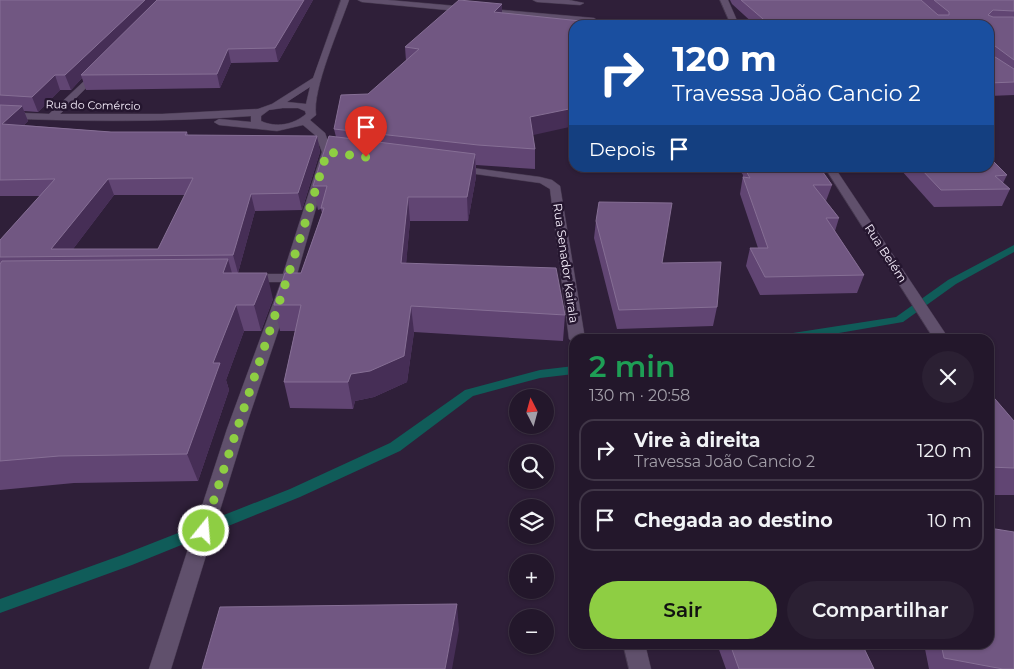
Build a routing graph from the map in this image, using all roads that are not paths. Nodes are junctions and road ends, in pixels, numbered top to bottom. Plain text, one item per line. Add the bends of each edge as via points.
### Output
1 (345, 0) edge
2 (362, 0) edge
3 (537, 0) edge
4 (724, 0) edge
5 (580, 4) dead end
6 (594, 20) edge
7 (733, 20) edge
8 (106, 62) edge
9 (317, 79) junction
10 (274, 106) junction
11 (310, 109) junction
12 (260, 112) junction
13 (0, 115) edge
14 (51, 118) junction
15 (185, 118) junction
16 (305, 121) junction
17 (266, 127) junction
18 (444, 167) edge
19 (833, 172) edge
20 (240, 278) edge
21 (289, 278) junction
22 (576, 334) edge
23 (938, 334) edge
24 (635, 649) edge
25 (160, 669) edge
26 (640, 669) edge

1 - 9 street
2 - 6 street
3 - 5 street
4 - 7 street
8 - 14 street
9 - 10 street
9 - 11 street
10 - 11 street via 299,105
10 - 12 street, Rua do Comércio
11 - 16 street via 311,115
12 - 15 street, Rua do Comércio
12 - 17 street via 256,122
13 - 14 street, Rua do Comércio
14 - 15 street, Rua do Comércio
15 - 17 street, Rua do Comércio
16 - 17 street, Rua do Comércio via 291,126
16 - 21 street via 321,136 332,153
18 - 22 street, Rua Senador Kairala via 540,180 556,188
19 - 23 street, Rua Belém
20 - 21 street
21 - 25 street via 236,429
24 - 26 street

